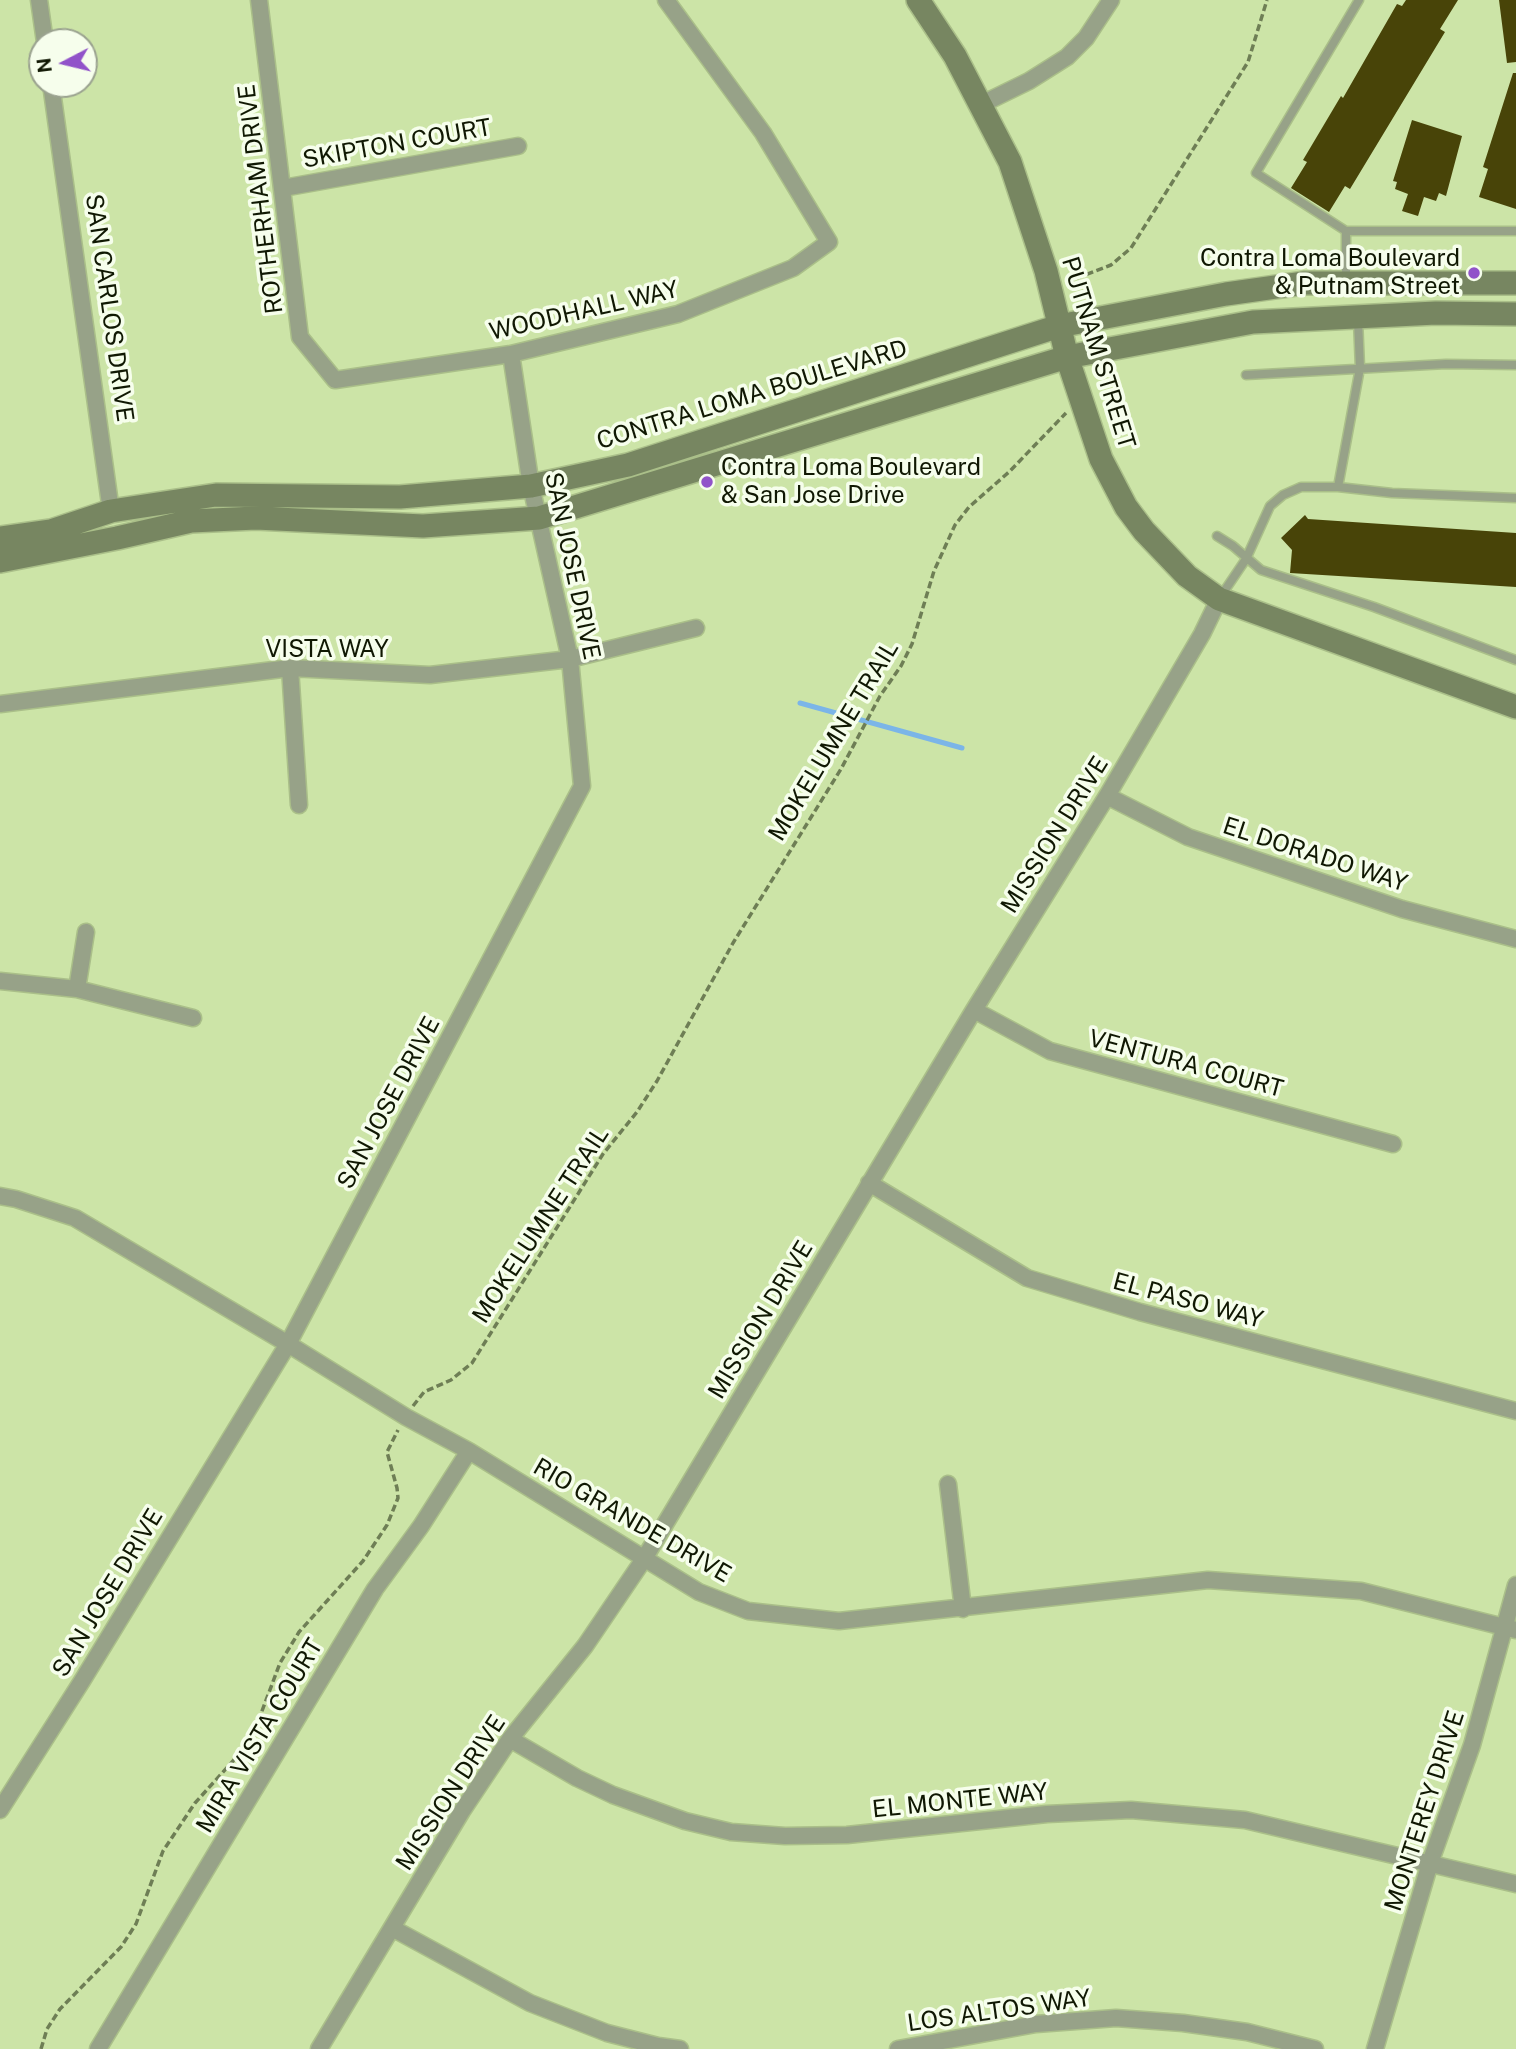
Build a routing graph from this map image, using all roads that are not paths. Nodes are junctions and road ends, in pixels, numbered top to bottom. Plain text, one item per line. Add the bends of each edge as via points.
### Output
1 (39, 0) edge
2 (259, 0) edge
3 (666, 0) edge
4 (918, 0) edge
5 (1111, 0) edge
6 (1359, 0) edge
7 (43, 28) edge
8 (53, 98) edge
9 (982, 104) junction
10 (518, 146) dead end
11 (283, 188) junction
12 (1346, 231) junction
13 (1516, 231) edge
14 (1346, 283) junction
15 (1516, 283) edge
16 (1516, 314) edge
17 (1358, 316) junction
18 (1059, 326) junction
19 (511, 354) junction
20 (1067, 357) junction
21 (1516, 365) edge
22 (1360, 368) junction
23 (1246, 375) dead end
24 (335, 380) joint
25 (531, 486) junction
26 (1338, 487) junction
27 (1516, 498) edge
28 (111, 511) junction
29 (539, 518) junction
30 (1217, 536) dead end
31 (0, 538) edge
32 (117, 538) junction
33 (1246, 559) junction
34 (0, 561) edge
35 (1219, 599) junction
36 (696, 628) dead end
37 (570, 659) junction
38 (1516, 660) edge
39 (290, 668) junction
40 (0, 704) edge
41 (1516, 707) edge
42 (1107, 796) junction
43 (299, 805) dead end
44 (86, 932) dead end
45 (1516, 939) edge
46 (0, 981) edge
47 (77, 989) junction
48 (974, 1010) junction
49 (193, 1017) dead end
50 (1393, 1144) dead end
51 (869, 1183) junction
52 (0, 1196) edge
53 (288, 1344) junction
54 (1516, 1411) edge
55 (469, 1451) junction
56 (948, 1484) dead end
57 (644, 1559) junction
58 (1516, 1585) edge
59 (963, 1609) junction
60 (1510, 1628) edge
61 (510, 1739) junction
62 (0, 1810) edge
63 (1430, 1863) junction
64 (1516, 1884) edge
65 (392, 1928) junction
66 (98, 2049) edge
67 (319, 2049) edge
68 (680, 2049) edge
69 (898, 2049) edge
70 (1315, 2049) edge
71 (1375, 2049) edge

1 - 7 street
2 - 11 street, ROTHERHAM DRIVE
3 - 19 street, WOODHALL WAY via 763,133 829,243 793,268 678,314
4 - 9 main road, PUTNAM STREET
5 - 9 street via 1067,57
6 - 12 lane via 1256,173
8 - 28 street, SAN CARLOS DRIVE
9 - 18 main road, PUTNAM STREET via 1028,213
10 - 11 street, SKIPTON COURT
11 - 24 street, ROTHERHAM DRIVE via 300,337
12 - 13 lane
12 - 14 lane
14 - 15 main road, CONTRA LOMA BOULEVARD
14 - 18 main road, CONTRA LOMA BOULEVARD via 1304,283 1226,294
16 - 17 main road
17 - 20 main road via 1253,322
17 - 22 lane
18 - 20 main road, PUTNAM STREET
18 - 25 main road, CONTRA LOMA BOULEVARD via 628,465
19 - 24 street, WOODHALL WAY
19 - 25 street, SAN JOSE DRIVE
20 - 29 main road
20 - 35 main road, PUTNAM STREET via 1101,459 1126,508 1166,556
21 - 22 lane
22 - 23 lane
22 - 26 lane
25 - 28 main road, CONTRA LOMA BOULEVARD via 400,497 216,495
25 - 29 street, SAN JOSE DRIVE
26 - 27 lane
26 - 33 lane via 1301,487 1283,495 1270,506
28 - 31 main road, CONTRA LOMA BOULEVARD via 51,531
28 - 32 main road, SAN CARLOS DRIVE
29 - 32 main road via 423,526 256,518 191,521
29 - 37 street, SAN JOSE DRIVE
30 - 33 lane
32 - 34 main road
33 - 35 lane
33 - 38 lane via 1261,570
35 - 41 main road, PUTNAM STREET
35 - 42 street, MISSION DRIVE
36 - 37 street, VISTA WAY
37 - 39 street, VISTA WAY via 430,675
37 - 53 street, SAN JOSE DRIVE via 582,786
39 - 40 street, VISTA WAY
39 - 43 street
42 - 45 street, EL DORADO WAY via 1188,837 1402,909
42 - 48 street, MISSION DRIVE
44 - 47 street
46 - 47 street
47 - 49 street
48 - 50 street, VENTURA COURT via 1050,1051
48 - 51 street, MISSION DRIVE
51 - 54 street, EL PASO WAY via 1027,1278
51 - 57 street, MISSION DRIVE
52 - 53 street, RIO GRANDE DRIVE via 75,1218
53 - 55 street, RIO GRANDE DRIVE
53 - 62 street, SAN JOSE DRIVE
55 - 57 street, RIO GRANDE DRIVE
55 - 66 street, MIRA VISTA COURT via 375,1589
56 - 59 street
57 - 59 street, RIO GRANDE DRIVE via 699,1592 748,1611 839,1621
57 - 61 street, MISSION DRIVE via 585,1646
58 - 60 street, MONTEREY DRIVE
59 - 60 street, RIO GRANDE DRIVE via 1208,1580 1361,1591
60 - 63 street, MONTEREY DRIVE
61 - 63 street, EL MONTE WAY via 613,1796 731,1832 847,1835 1130,1810 1245,1820
61 - 65 street, MISSION DRIVE
63 - 64 street, EL MONTE WAY
63 - 71 street, MONTEREY DRIVE
65 - 67 street, MISSION DRIVE
65 - 68 street via 530,2003 607,2033
69 - 70 street, LOS ALTOS WAY via 1036,2024 1116,2018 1247,2032

